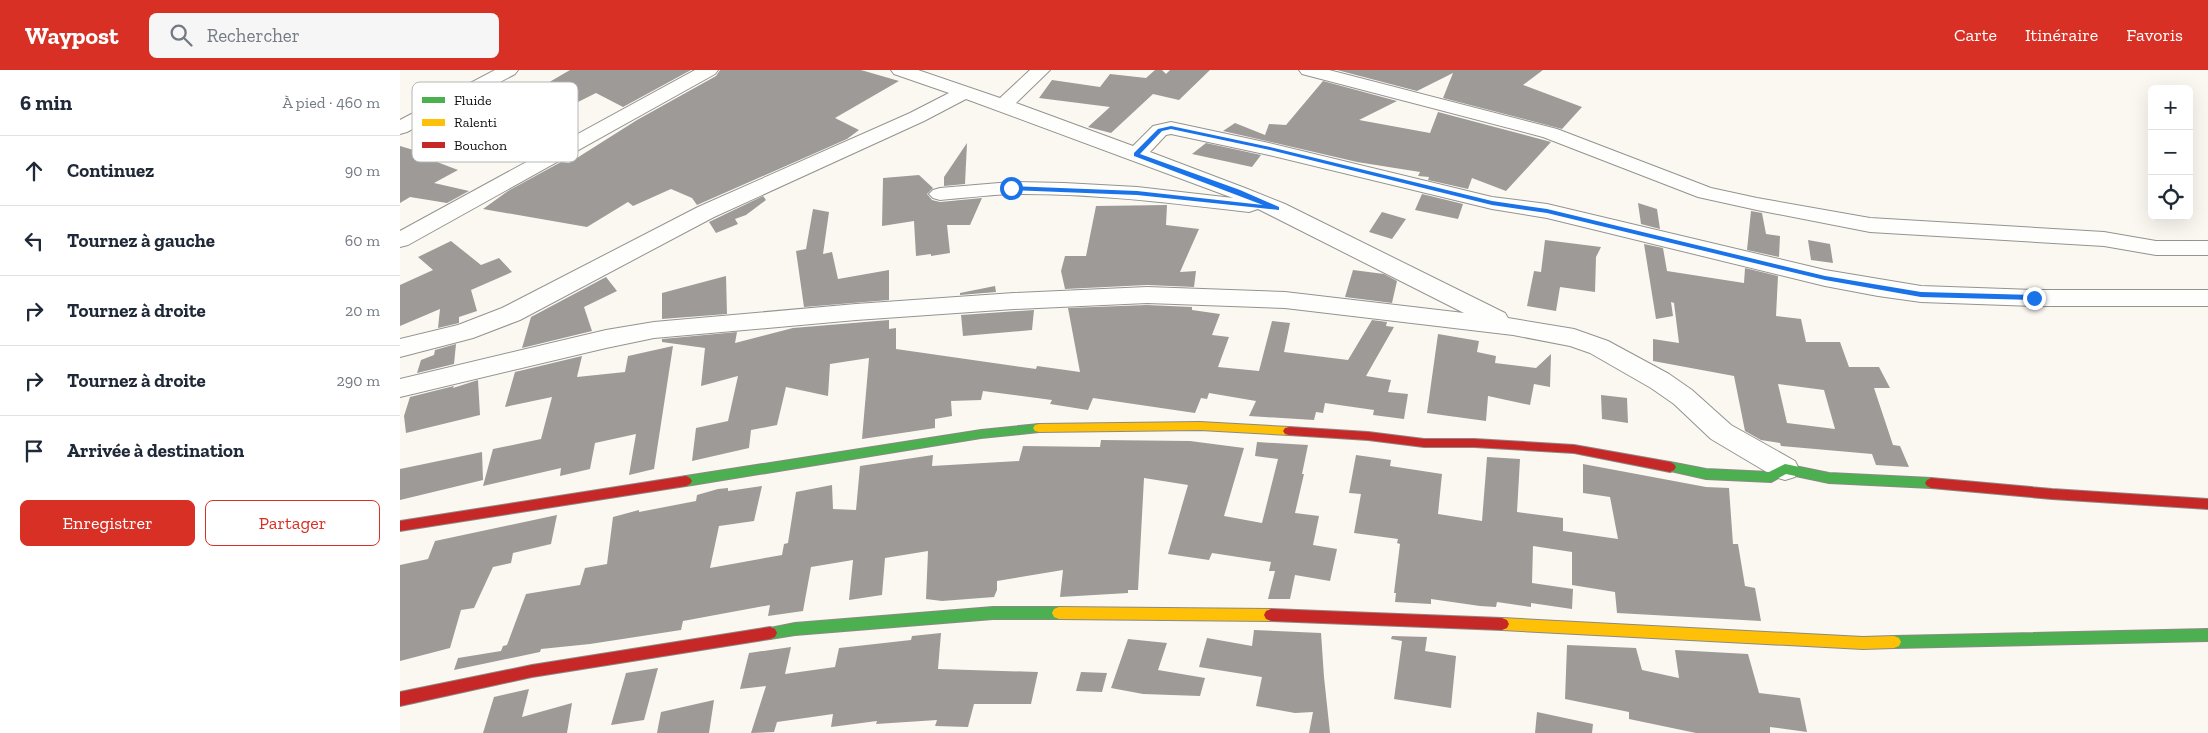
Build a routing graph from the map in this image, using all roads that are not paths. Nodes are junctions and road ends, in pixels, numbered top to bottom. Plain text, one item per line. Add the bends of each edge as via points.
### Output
1 (510, 70) edge
2 (709, 70) edge
3 (900, 70) edge
4 (1041, 70) edge
5 (1308, 70) edge
6 (487, 82) edge
7 (966, 92) junction
8 (1003, 105) junction
9 (412, 122) edge
10 (400, 128) edge
11 (578, 142) edge
12 (1136, 155) junction
13 (542, 162) edge
14 (940, 194) dead end
15 (1277, 208) junction
16 (400, 240) edge
17 (2208, 248) edge
18 (2208, 298) edge
19 (1513, 327) junction
20 (400, 348) edge
21 (400, 388) edge
22 (1786, 469) junction
23 (2208, 504) edge
24 (400, 526) edge
25 (2208, 635) edge
26 (400, 699) edge

1 - 6 street
2 - 11 street
3 - 7 street
4 - 8 street
5 - 17 street via 1550,133 1705,193 1814,216 1870,225 2104,239 2141,248
7 - 8 street
7 - 20 street via 713,209 511,314 464,332
8 - 12 street
9 - 10 street
12 - 15 street
12 - 18 street via 1160,130 1171,128 1278,150 1492,203 1547,211 1825,278 1921,294
13 - 16 street
14 - 15 street via 1011,188 1064,189 1137,193
15 - 19 street
19 - 21 street via 1285,300 1147,295 1014,300 654,330
19 - 22 street via 1574,338 1606,351 1683,397 1721,432
22 - 23 street via 1829,478 1913,481
22 - 24 street via 1771,478 1706,474 1574,449 1424,443 1368,436 1200,426 1045,427 981,434
25 - 26 street via 1863,643 1401,619 1220,613 993,613 795,629 532,671

